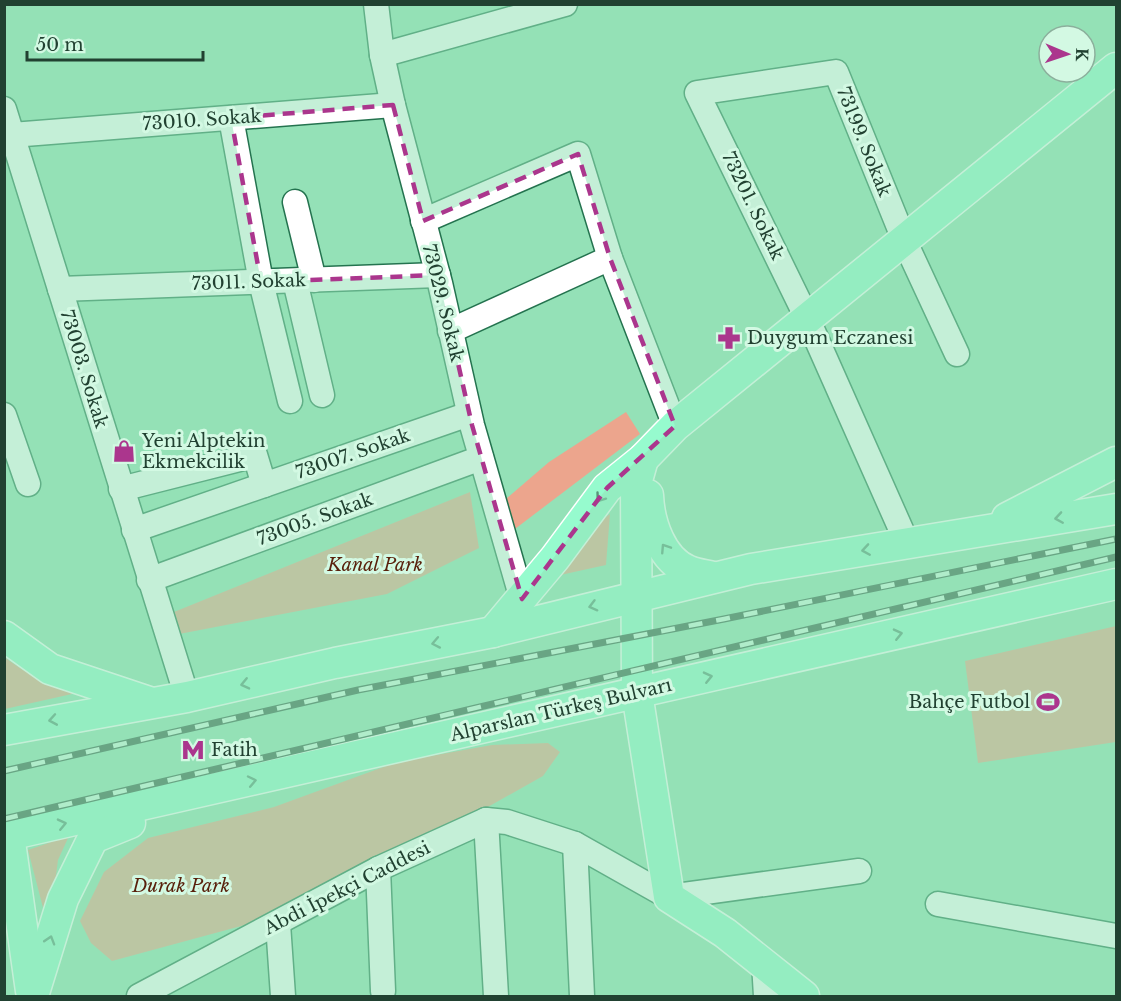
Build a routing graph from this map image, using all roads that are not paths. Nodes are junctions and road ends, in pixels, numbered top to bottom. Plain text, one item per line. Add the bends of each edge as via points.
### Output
1 (376, 4) edge
2 (563, 5) edge
3 (382, 56) junction
4 (1116, 68) edge
5 (697, 93) joint
6 (393, 105) junction
7 (4, 110) edge
8 (231, 118) junction
9 (12, 135) junction
10 (295, 202) dead end
11 (423, 221) junction
12 (905, 242) junction
13 (610, 258) junction
14 (438, 275) junction
15 (304, 280) junction
16 (261, 282) junction
17 (60, 289) junction
18 (808, 320) junction
19 (450, 331) junction
20 (957, 354) dead end
21 (322, 395) dead end
22 (290, 401) dead end
23 (469, 414) junction
24 (4, 415) edge
25 (675, 426) junction
26 (481, 458) junction
27 (643, 459) junction
28 (1116, 462) edge
29 (28, 484) dead end
30 (264, 485) junction
31 (121, 489) junction
32 (1116, 509) edge
33 (134, 530) junction
34 (986, 530) junction
35 (907, 543) junction
36 (712, 577) junction
37 (149, 580) junction
38 (1116, 584) edge
39 (636, 595) junction
40 (522, 599) junction
41 (493, 632) junction
42 (4, 636) edge
43 (637, 693) junction
44 (187, 697) junction
45 (152, 703) junction
46 (4, 730) edge
47 (207, 791) junction
48 (486, 820) junction
49 (7, 836) edge
50 (575, 844) junction
51 (378, 869) junction
52 (859, 871) dead end
53 (669, 897) junction
54 (938, 904) dead end
55 (278, 924) junction
56 (1116, 936) edge
57 (764, 963) junction
58 (383, 990) dead end
59 (33, 996) edge
60 (139, 996) edge
61 (283, 996) edge
62 (496, 996) edge
63 (582, 996) edge
64 (766, 996) edge
65 (804, 996) edge

1 - 3 street, 73029. Sokak
2 - 3 street
3 - 6 street, 73029. Sokak
4 - 12 main road
5 - 12 street, 73199. Sokak via 836,72
5 - 18 street, 73201. Sokak
6 - 8 street, 73010. Sokak
6 - 11 street, 73029. Sokak
7 - 9 street, 73003. Sokak
8 - 9 street, 73010. Sokak
8 - 16 street
9 - 17 street, 73003. Sokak
10 - 15 street
11 - 13 street via 578,154
11 - 14 street, 73029. Sokak
12 - 18 main road
12 - 20 street
13 - 19 street
13 - 25 street
14 - 15 street, 73011. Sokak
14 - 19 street, 73029. Sokak
15 - 16 street, 73011. Sokak
15 - 21 street
16 - 17 street, 73011. Sokak
16 - 22 street
17 - 31 street, 73003. Sokak
18 - 25 main road
18 - 35 street, 73201. Sokak
19 - 23 street, 73029. Sokak
23 - 26 street, 73029. Sokak
23 - 30 street, 73007. Sokak
24 - 29 street
25 - 27 main road
26 - 37 street, 73005. Sokak
26 - 40 street, 73029. Sokak
36 -> 27 main road via 687,571 664,551 649,514
27 - 39 main road via 636,484
27 -> 40 main road via 607,488
28 - 34 main road
30 - 31 street via 255,455
30 - 33 street, 73007. Sokak
31 - 33 street, 73003. Sokak
32 -> 34 main road
33 - 37 street, 73003. Sokak
34 - 35 main road
35 -> 36 main road
36 - 39 main road
37 - 44 street, 73003. Sokak
43 -> 38 main road, Alparslan Türkeş Bulvarı
39 -> 41 main road
39 - 43 main road
40 - 41 main road
41 -> 44 main road
42 - 45 main road via 50,669
47 -> 43 main road, Alparslan Türkeş Bulvarı
43 - 53 main road
44 - 45 main road
45 -> 46 main road
49 -> 47 main road, Alparslan Türkeş Bulvarı
59 -> 47 main road via 63,899 93,838
48 - 50 street via 507,822
48 - 51 street, Abdi İpekçi Caddesi
48 - 62 street
49 - 59 main road
50 - 53 street
50 - 63 street
51 - 55 street, Abdi İpekçi Caddesi
51 - 58 street
52 - 53 street
53 - 57 main road
54 - 56 street
55 - 60 street, Abdi İpekçi Caddesi
55 - 61 street
57 - 64 street
57 - 65 main road

